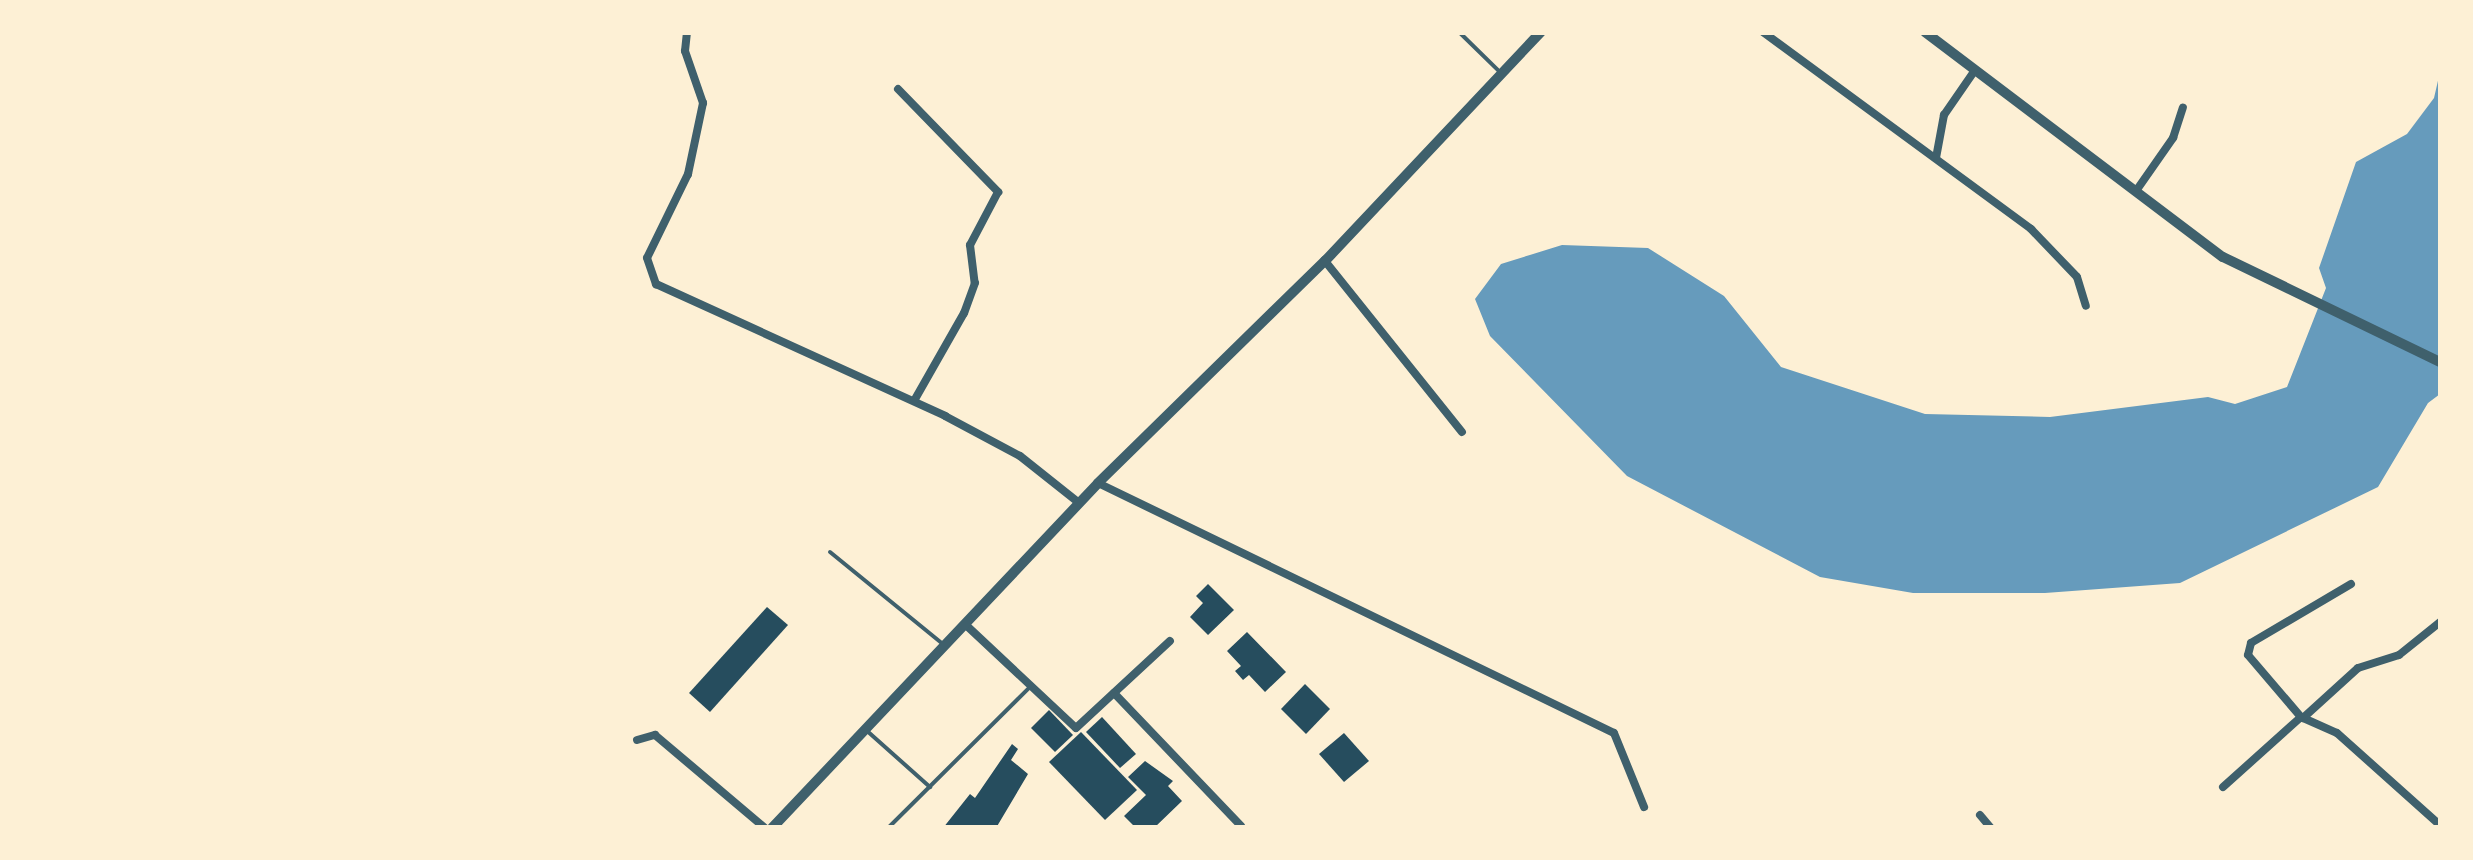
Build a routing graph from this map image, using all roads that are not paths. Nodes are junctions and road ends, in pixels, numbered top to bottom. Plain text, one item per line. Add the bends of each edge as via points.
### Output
1 (687, 32) edge
2 (1459, 32) edge
3 (1541, 32) edge
4 (1763, 32) edge
5 (1925, 32) edge
6 (1975, 70) junction
7 (1500, 72) junction
8 (898, 90) dead end
9 (2183, 108) dead end
10 (1936, 158) junction
11 (2136, 191) junction
12 (1325, 261) junction
13 (2086, 306) dead end
14 (2440, 362) edge
15 (914, 401) junction
16 (1462, 432) dead end
17 (1098, 483) junction
18 (1079, 502) junction
19 (830, 552) dead end
20 (2351, 584) dead end
21 (2440, 622) edge
22 (967, 626) junction
23 (1170, 641) dead end
24 (947, 647) junction
25 (1031, 686) junction
26 (1114, 693) junction
27 (2302, 718) junction
28 (866, 730) junction
29 (637, 740) dead end
30 (930, 787) junction
31 (2223, 787) dead end
32 (1644, 807) dead end
33 (1980, 816) dead end
34 (2440, 825) edge
35 (1242, 826) edge
36 (768, 828) edge
37 (888, 828) edge
38 (1991, 828) edge

1 - 15 street via 686,52 700,82 700,118 688,174 647,258 648,273 656,284
2 - 7 lane
3 - 7 street
4 - 10 street
5 - 6 street
6 - 10 street via 1944,115
6 - 11 street
7 - 12 street
8 - 15 street via 944,131 999,196 970,245 975,284 964,313
9 - 11 street via 2173,138
10 - 13 street via 2060,255 2077,277
11 - 14 street via 2223,257
12 - 16 street
12 - 17 street
15 - 18 street via 1020,456
17 - 18 street
17 - 32 street via 1614,733
18 - 22 street
19 - 24 lane
20 - 27 street via 2311,602 2248,647
21 - 27 street via 2399,655 2358,668
22 - 24 street
22 - 25 street
23 - 26 street
24 - 28 street
25 - 26 street via 1076,728
25 - 30 lane
26 - 35 street
27 - 31 street
27 - 34 street via 2336,734
28 - 30 lane
28 - 36 street
29 - 36 street via 655,736
30 - 37 lane
33 - 38 street

